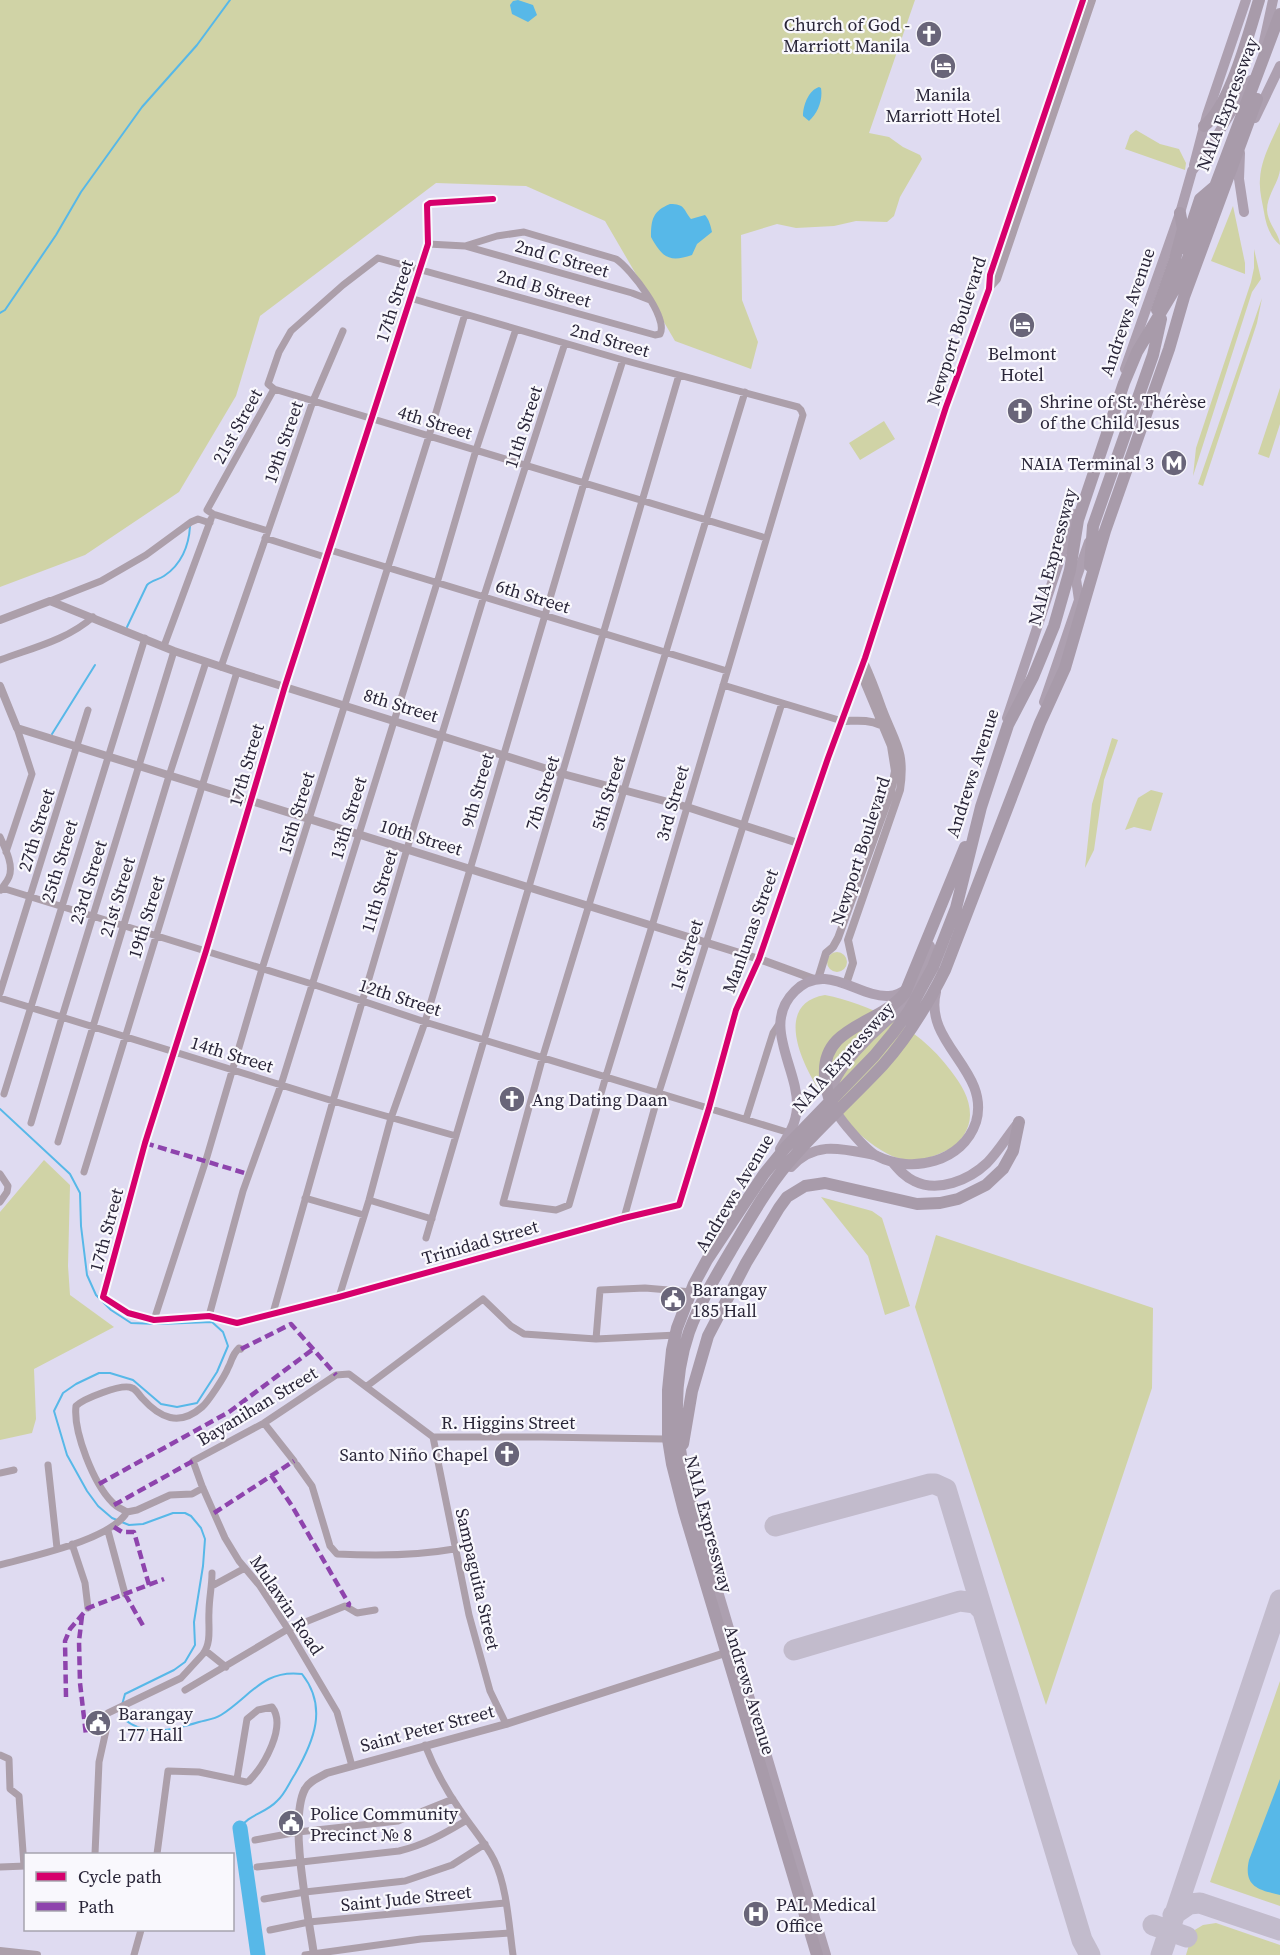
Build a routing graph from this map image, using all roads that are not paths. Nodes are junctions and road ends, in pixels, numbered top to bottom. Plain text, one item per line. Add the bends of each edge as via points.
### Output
1 (1246, 0) edge
2 (1259, 0) edge
3 (1273, 0) edge
4 (1087, 2) edge
5 (1280, 15) edge
6 (1280, 38) edge
7 (1280, 66) edge
8 (1204, 126) junction
9 (1242, 146) junction
10 (1192, 171) junction
11 (1232, 171) junction
12 (493, 199) dead end
13 (1244, 212) dead end
14 (1180, 213) junction
15 (428, 244) junction
16 (465, 246) junction
17 (419, 269) junction
18 (410, 298) junction
19 (650, 300) junction
20 (465, 314) junction
21 (516, 329) junction
22 (343, 331) dead end
23 (565, 343) junction
24 (1149, 354) junction
25 (623, 360) junction
26 (679, 375) junction
27 (274, 389) junction
28 (745, 392) junction
29 (313, 401) junction
30 (801, 410) joint
31 (372, 418) junction
32 (1104, 429) junction
33 (429, 436) junction
34 (1134, 439) junction
35 (476, 450) junction
36 (527, 465) junction
37 (584, 483) junction
38 (643, 501) junction
39 (1104, 501) dead end
40 (213, 514) junction
41 (706, 520) junction
42 (210, 523) junction
43 (267, 534) junction
44 (766, 538) junction
45 (330, 550) junction
46 (328, 558) junction
47 (388, 567) junction
48 (1070, 570) junction
49 (437, 583) junction
50 (1088, 588) junction
51 (484, 596) junction
52 (1079, 600) junction
53 (50, 601) junction
54 (1044, 604) junction
55 (1075, 611) junction
56 (545, 615) junction
57 (93, 618) junction
58 (0, 620) edge
59 (604, 634) junction
60 (145, 638) junction
61 (164, 646) junction
62 (174, 651) junction
63 (666, 652) junction
64 (0, 660) edge
65 (206, 662) junction
66 (864, 662) junction
67 (221, 667) junction
68 (727, 671) junction
69 (237, 672) junction
70 (860, 672) junction
71 (723, 685) junction
72 (0, 686) edge
73 (285, 686) junction
74 (782, 703) junction
75 (345, 705) junction
76 (88, 710) dead end
77 (393, 721) junction
78 (842, 721) junction
79 (880, 725) junction
80 (17, 728) junction
81 (442, 735) junction
82 (77, 747) junction
83 (503, 755) junction
84 (107, 757) junction
85 (139, 766) junction
86 (563, 774) junction
87 (170, 776) junction
88 (202, 786) junction
89 (624, 790) junction
90 (251, 801) junction
91 (687, 807) junction
92 (981, 807) junction
93 (310, 820) junction
94 (743, 824) junction
95 (358, 835) junction
96 (0, 837) edge
97 (798, 843) junction
98 (407, 849) junction
99 (6, 852) junction
100 (469, 869) junction
101 (529, 888) junction
102 (1, 890) edge
103 (30, 897) junction
104 (61, 906) junction
105 (589, 906) junction
106 (93, 916) junction
107 (124, 926) junction
108 (652, 926) junction
109 (156, 936) junction
110 (706, 942) junction
111 (833, 947) junction
112 (206, 951) junction
113 (850, 953) junction
114 (759, 959) junction
115 (262, 969) junction
116 (921, 972) junction
117 (816, 979) junction
118 (312, 984) junction
119 (846, 984) junction
120 (0, 995) edge
121 (362, 1001) junction
122 (30, 1007) junction
123 (62, 1017) junction
124 (425, 1022) junction
125 (780, 1022) junction
126 (93, 1026) junction
127 (125, 1036) junction
128 (485, 1039) junction
129 (174, 1052) junction
130 (543, 1056) junction
131 (233, 1070) junction
132 (606, 1076) junction
133 (281, 1085) junction
134 (659, 1092) junction
135 (4, 1094) dead end
136 (333, 1101) junction
137 (709, 1108) junction
138 (834, 1110) junction
139 (391, 1118) junction
140 (746, 1119) junction
141 (1019, 1122) joint
142 (31, 1123) dead end
143 (790, 1133) junction
144 (456, 1136) junction
145 (58, 1142) dead end
146 (874, 1155) junction
147 (893, 1163) junction
148 (84, 1172) dead end
149 (0, 1174) edge
150 (305, 1198) junction
151 (369, 1200) junction
152 (0, 1202) edge
153 (570, 1205) joint
154 (679, 1205) joint
155 (364, 1215) junction
156 (624, 1218) junction
157 (432, 1219) junction
158 (426, 1238) dead end
159 (695, 1292) junction
160 (339, 1297) junction
161 (273, 1313) junction
162 (209, 1316) junction
163 (154, 1320) junction
164 (596, 1340) junction
165 (675, 1340) junction
166 (689, 1347) junction
167 (241, 1349) dead end
168 (336, 1375) joint
169 (367, 1386) junction
170 (264, 1423) junction
171 (433, 1437) junction
172 (664, 1439) junction
173 (193, 1461) joint
174 (681, 1461) junction
175 (48, 1465) dead end
176 (14, 1470) dead end
177 (0, 1473) edge
178 (203, 1488) junction
179 (127, 1514) junction
180 (108, 1531) junction
181 (702, 1538) junction
182 (689, 1542) junction
183 (72, 1544) junction
184 (57, 1548) junction
185 (454, 1549) junction
186 (0, 1565) edge
187 (245, 1568) junction
188 (212, 1573) dead end
189 (212, 1586) junction
190 (125, 1594) dead end
191 (88, 1608) dead end
192 (375, 1610) dead end
193 (288, 1629) junction
194 (206, 1651) junction
195 (722, 1654) junction
196 (226, 1667) junction
197 (185, 1690) dead end
198 (108, 1713) dead end
199 (506, 1725) junction
200 (107, 1726) dead end
201 (762, 1739) junction
202 (748, 1742) junction
203 (425, 1745) junction
204 (0, 1755) edge
205 (352, 1766) junction
206 (237, 1779) junction
207 (453, 1799) junction
208 (467, 1820) junction
209 (298, 1832) junction
210 (255, 1840) dead end
211 (485, 1844) junction
212 (95, 1853) edge
213 (157, 1853) edge
214 (24, 1854) edge
215 (300, 1861) junction
216 (24, 1866) edge
217 (0, 1867) edge
218 (257, 1867) dead end
219 (305, 1892) junction
220 (264, 1899) dead end
221 (505, 1903) junction
222 (309, 1922) junction
223 (270, 1930) dead end
224 (140, 1931) edge
225 (510, 1933) junction
226 (0, 1951) edge
227 (311, 1954) edge
228 (34, 1955) edge
229 (134, 1955) edge
230 (513, 1955) edge
231 (815, 1955) edge
232 (825, 1955) edge

1 - 8 main road
2 - 8 highway via 1224,100
3 - 10 main road, Andrews Avenue via 1250,83
4 - 66 street, Newport Boulevard via 990,275 989,289 946,407
5 - 48 highway, NAIA Expressway via 1179,282 1137,351 1124,383 1078,520
6 - 50 highway, NAIA Expressway via 1184,297
7 - 9 main road
8 - 10 main road
9 - 11 main road
9 - 13 main road via 1239,179
10 - 14 main road, Andrews Avenue
11 - 24 highway via 1200,199
11 - 34 main road
12 - 15 street via 428,204
14 - 24 highway via 1183,229 1156,312
14 - 32 main road, Andrews Avenue
15 - 16 street, 2nd C Street
15 - 17 street, 17th Street
16 - 19 street, 2nd C Street
16 - 19 street via 524,232 570,245 616,259
17 - 18 street, 17th Street
17 - 19 street, 2nd B Street via 660,334 663,325
17 - 27 street via 377,258 343,285 291,331 267,382
18 - 20 street, 2nd Street
18 - 31 street, 17th Street
20 - 21 street, 2nd Street
20 - 33 street, 15th Street
21 - 23 street, 2nd Street
21 - 35 street, 13th Street
22 - 29 street, 19th Street
23 - 25 street, 2nd Street
23 - 36 street, 11th Street
24 - 48 highway
24 - 50 highway via 1092,526
25 - 26 street, 2nd Street
25 - 37 street, 9th Street
26 - 28 street, 2nd Street
26 - 38 street, 7th Street
27 - 29 street, 4th Street
27 - 40 street, 21st Street via 207,508
28 - 30 street, 2nd Street
28 - 41 street, 5th Street
29 - 31 street, 4th Street
29 - 43 street, 19th Street
30 - 44 street, 3rd Street via 803,415
31 - 33 street, 4th Street
31 - 45 street, 17th Street
32 - 34 main road via 1116,445
32 - 54 main road, Andrews Avenue
33 - 35 street, 4th Street
33 - 47 street, 15th Street
34 - 52 main road
35 - 36 street, 4th Street
35 - 49 street, 13th Street
36 - 37 street, 4th Street
36 - 51 street, 11th Street
37 - 38 street, 4th Street
37 - 56 street, 9th Street
38 - 41 street, 4th Street
38 - 59 street, 7th Street
39 - 52 main road via 1076,579
40 - 42 street
40 - 43 street
41 - 44 street, 4th Street
41 - 63 street, 5th Street
42 - 53 street via 198,519 190,522 146,555 100,581
42 - 61 street
43 - 46 street
43 - 67 street, 19th Street
44 - 68 street, 3rd Street
45 - 46 street, 17th Street
45 - 47 street, 6th Street
46 - 73 street, 17th Street
47 - 49 street, 6th Street
47 - 75 street, 15th Street
48 - 92 highway, NAIA Expressway via 1054,626 1008,725
49 - 51 street, 6th Street
49 - 77 street, 13th Street
50 - 174 highway, NAIA Expressway via 1065,668 934,994 882,1065 776,1179 708,1290 690,1331 677,1390
51 - 56 street, 6th Street
51 - 81 street, 11th Street
52 - 55 main road
53 - 57 street, 8th Street
53 - 58 street
54 - 55 main road via 1060,597 1071,603
54 - 116 main road, Andrews Avenue
55 - 147 main road via 934,999 936,1023 975,1091 978,1110 974,1127 962,1145 944,1157 918,1165
56 - 59 street, 6th Street
56 - 83 street, 9th Street
57 - 60 street, 8th Street
57 - 64 street via 55,640
59 - 63 street, 6th Street
59 - 86 street, 7th Street
60 - 61 street, 8th Street
60 - 84 street, 25th Street
61 - 62 street, 8th Street
62 - 65 street, 8th Street
62 - 85 street, 23rd Street
63 - 68 street, 6th Street
63 - 89 street, 5th Street
65 - 67 street, 8th Street
65 - 87 street, 21st Street
66 - 70 street, Newport Boulevard
66 - 113 street, Newport Boulevard via 898,743 903,771 900,790 848,940
67 - 69 street, 8th Street
68 - 71 street, 3rd Street
69 - 73 street, 8th Street
69 - 88 street, 19th Street
70 - 78 street, Manlunas Street
70 - 79 street, Newport Boulevard
71 - 74 street
71 - 91 street, 3rd Street
72 - 80 street
73 - 75 street, 8th Street
73 - 90 street, 17th Street
74 - 78 street
74 - 94 street, 1st Street
75 - 77 street, 8th Street
75 - 93 street, 15th Street
76 - 82 street, 27th Street
77 - 81 street, 8th Street
77 - 95 street, 13th Street
78 - 79 street via 862,719
78 - 97 street, Manlunas Street
79 - 111 street, Newport Boulevard via 893,758 891,792
80 - 82 street, 10th Street
80 - 99 street via 32,774
81 - 83 street, 8th Street
81 - 98 street, 11th Street
82 - 84 street, 10th Street
82 - 103 street, 27th Street
83 - 86 street, 8th Street
83 - 100 street, 9th Street
84 - 85 street, 10th Street
84 - 104 street, 25th Street
85 - 87 street, 10th Street
85 - 106 street, 23rd Street
86 - 89 street, 8th Street
86 - 101 street, 7th Street
87 - 88 street, 10th Street
87 - 107 street, 21st Street
88 - 90 street, 10th Street
88 - 109 street, 19th Street
89 - 91 street, 8th Street
89 - 105 street, 5th Street
90 - 93 street, 10th Street
90 - 112 street, 17th Street
91 - 94 street, 8th Street
91 - 108 street, 3rd Street
92 - 138 highway via 905,993 889,1009 842,1035 831,1047 825,1061 827,1091
92 - 231 highway, NAIA Expressway via 956,908 915,1001 874,1056 764,1174 703,1268 677,1328 672,1350 668,1390 672,1464
93 - 95 street, 10th Street
93 - 115 street, 15th Street
94 - 97 street, 8th Street
94 - 110 street, 1st Street
95 - 98 street, 10th Street
95 - 118 street, 13th Street
96 - 99 street
97 - 114 street, Manlunas Street
98 - 100 street, 10th Street
98 - 121 street, 11th Street
99 - 102 street via 10,874
100 - 101 street, 10th Street
100 - 124 street, 9th Street
101 - 105 street, 10th Street
101 - 128 street, 7th Street
102 - 103 street, 12th Street
103 - 104 street, 12th Street
103 - 120 street, 27th Street
104 - 106 street, 12th Street
104 - 122 street, 25th Street
105 - 108 street, 10th Street
105 - 130 street, 5th Street
106 - 107 street, 12th Street
106 - 123 street, 23rd Street
107 - 109 street, 12th Street
107 - 126 street, 21st Street
108 - 110 street, 10th Street
108 - 132 street, 3rd Street
109 - 112 street, 12th Street
109 - 127 street, 19th Street
110 - 114 street, 10th Street
110 - 134 street, 1st Street
111 - 113 street via 843,947
111 - 117 street, Newport Boulevard via 826,953
112 - 115 street, 12th Street
112 - 129 street, 17th Street
113 - 119 street, Newport Boulevard via 853,963
114 - 117 street, 10th Street
114 - 137 street, Manlunas Street via 736,1010
115 - 118 street, 12th Street
115 - 131 street, 15th Street
116 - 119 main road, Andrews Avenue via 903,991 889,997
116 - 138 main road via 906,1004 841,1069 832,1090
117 - 119 main road
117 - 125 main road via 789,997
118 - 121 street, 12th Street
118 - 133 street, 13th Street
120 - 122 street, 14th Street
121 - 124 street, 12th Street
121 - 136 street, 11th Street
122 - 123 street, 14th Street
122 - 135 street, 25th Street
123 - 126 street, 14th Street
123 - 142 street, 23rd Street
124 - 128 street, 12th Street
124 - 139 street, 9th Street
125 - 140 street
125 - 143 main road, Andrews Avenue via 782,1045 796,1092 797,1109
126 - 127 street, 14th Street
126 - 145 street, 21st Street
127 - 129 street, 14th Street
127 - 148 street, 19th Street
128 - 130 street, 12th Street
128 - 144 street, 7th Street
129 - 131 street, 14th Street
129 - 163 street, 17th Street via 103,1297 128,1313
130 - 132 street, 12th Street
130 - 153 street, 5th Street via 503,1203 556,1210
131 - 133 street, 14th Street
131 - 163 street, 15th Street
132 - 134 street, 12th Street
132 - 153 street, 3rd Street
133 - 136 street, 14th Street
133 - 162 street, 13th Street via 243,1191
134 - 137 street, 12th Street
134 - 156 street, 1st Street
136 - 139 street, 14th Street
136 - 150 street, 11th Street
137 - 140 street, 12th Street
137 - 154 street, Manlunas Street
138 - 146 main road
139 - 144 street, 14th Street
139 - 151 street, 9th Street
140 - 143 street, 12th Street
141 - 147 main road via 990,1161 957,1181 921,1184
141 - 174 highway via 1013,1151 998,1174 981,1188 951,1200 917,1204 825,1183 805,1186 787,1197 746,1263 708,1336 692,1391
143 - 159 main road, Andrews Avenue
144 - 157 street, 7th Street
146 - 147 main road
146 - 166 main road, Andrews Avenue via 823,1148 796,1161 737,1247 702,1311
149 - 152 street via 8,1186
150 - 155 street
150 - 161 street, 11th Street
151 - 155 street, 9th Street
151 - 157 street
154 - 156 street, Trinidad Street
155 - 160 street, 9th Street
156 - 160 street, Trinidad Street
157 - 158 street, 7th Street
159 - 164 street via 600,1290
159 - 165 main road, Andrews Avenue
160 - 161 street, Trinidad Street
161 - 162 street, Trinidad Street via 237,1323
162 - 163 street, Trinidad Street
164 - 165 street
164 - 169 street via 524,1334 483,1299
165 - 166 main road
165 - 172 main road, Andrews Avenue via 665,1381
166 - 181 main road, Andrews Avenue via 681,1386 680,1435
167 - 179 street via 231,1356 229,1368 202,1407 185,1417 166,1418 129,1387 113,1389 76,1406 75,1420 90,1465 114,1505
168 - 169 street, R. Higgins Street via 349,1374
168 - 170 street, Bayanihan Street
169 - 171 street, R. Higgins Street
170 - 173 street, Bayanihan Street
170 - 185 street via 312,1486 333,1552 379,1556
171 - 172 street, R. Higgins Street
171 - 185 street, Sampaguita Street
172 - 182 main road, Andrews Avenue
173 - 178 street, Mulawin Road
174 - 232 highway, NAIA Expressway
175 - 184 street
176 - 177 street
178 - 179 street via 192,1494 170,1495
178 - 187 street, Mulawin Road via 224,1535
179 - 180 street
180 - 183 street
180 - 190 street
181 - 182 main road
181 - 201 main road, Andrews Avenue
182 - 195 main road, Andrews Avenue
183 - 184 street
183 - 191 street
184 - 186 street
185 - 199 street, Sampaguita Street via 490,1691
187 - 189 street
187 - 193 street, Mulawin Road
188 - 189 street
189 - 194 street
192 - 193 street via 355,1613 345,1606
193 - 196 street
193 - 205 street, Mulawin Road via 337,1712
194 - 196 street
194 - 198 street via 181,1678
195 - 199 street, Saint Peter Street
195 - 202 main road, Andrews Avenue
196 - 197 street
199 - 203 street, Saint Peter Street
200 - 212 street via 99,1762
201 - 202 main road
201 - 232 main road, Andrews Avenue
202 - 231 main road, Andrews Avenue
203 - 205 street, Saint Peter Street
203 - 207 street
204 - 214 street via 9,1759 10,1789 19,1796
205 - 209 street, Saint Peter Street via 310,1782 302,1798
206 - 206 street via 251,1779 275,1738 277,1722 272,1707 258,1710 247,1719
206 - 213 street via 168,1771
207 - 208 street
207 - 209 street via 398,1821
208 - 211 street
208 - 215 street via 415,1847
209 - 210 street
209 - 215 street, Saint Peter Street
211 - 219 street via 452,1865 405,1881
211 - 221 street via 495,1861
215 - 218 street
215 - 219 street, Saint Peter Street
216 - 217 street
219 - 220 street
219 - 222 street, Saint Peter Street
221 - 222 street, Saint Jude Street
221 - 225 street
222 - 223 street, Saint Jude Street
222 - 227 street, Saint Peter Street
224 - 229 street
225 - 227 street via 421,1939
225 - 230 street
226 - 228 street

